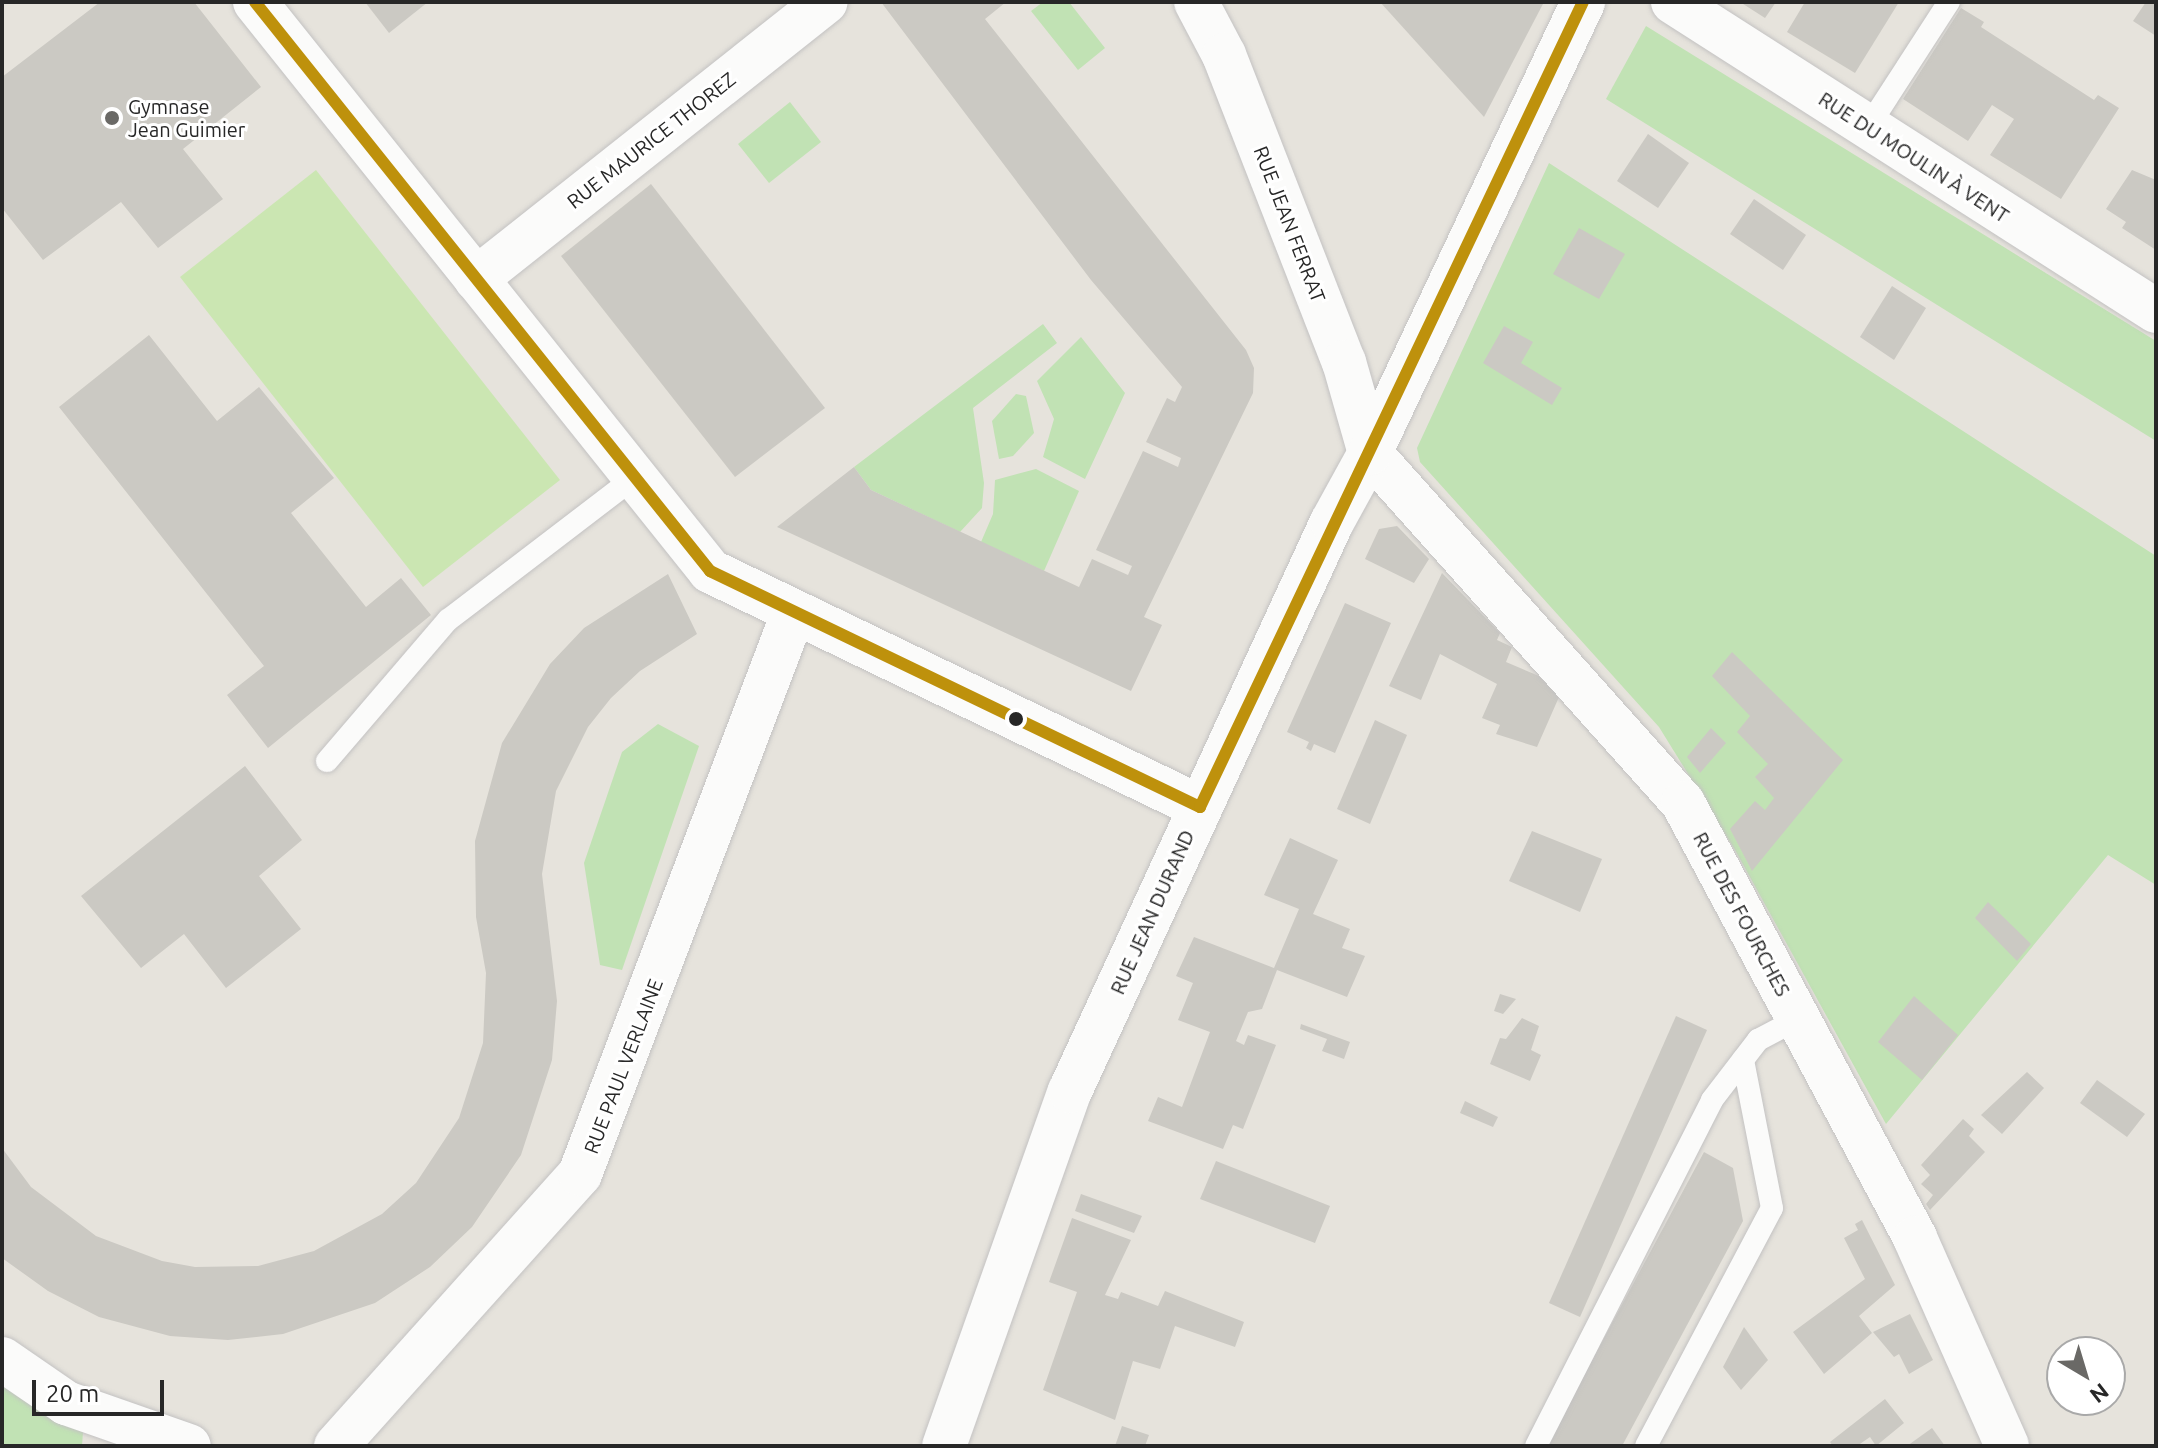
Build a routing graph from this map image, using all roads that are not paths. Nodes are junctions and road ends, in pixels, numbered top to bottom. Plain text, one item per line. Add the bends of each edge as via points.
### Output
1 (255, 2) edge
2 (826, 2) edge
3 (1196, 2) edge
4 (1583, 2) edge
5 (1673, 2) edge
6 (1949, 2) edge
7 (1868, 127) junction
8 (476, 279) junction
9 (2156, 311) edge
10 (1370, 453) junction
11 (635, 477) junction
12 (793, 614) junction
13 (327, 761) dead end
14 (1200, 807) junction
15 (1798, 1019) junction
16 (1743, 1060) junction
17 (2, 1359) edge
18 (189, 1446) edge
19 (336, 1446) edge
20 (944, 1446) edge
21 (1536, 1446) edge
22 (1646, 1446) edge
23 (2007, 1446) edge

1 - 8 street
2 - 8 street, RUE MAURICE THOREZ
3 - 10 street, RUE JEAN FERRAT via 1224,55 1338,347
4 - 10 street, RUE JEAN DURAND
5 - 7 street, RUE DU MOULIN À VENT
6 - 7 lane
7 - 9 street, RUE DU MOULIN À VENT
8 - 11 street
10 - 14 street, RUE JEAN DURAND via 1332,522
10 - 15 street, RUE DES FOURCHES via 1683,803
11 - 12 street via 710,571
11 - 13 lane via 448,620
12 - 14 street
12 - 19 street, RUE PAUL VERLAINE via 580,1174
14 - 20 street, RUE JEAN DURAND via 1070,1091
15 - 16 lane via 1758,1040
15 - 23 street, RUE DES FOURCHES via 1915,1238
16 - 21 lane via 1712,1100
16 - 22 lane via 1772,1208
17 - 18 street via 66,1403

